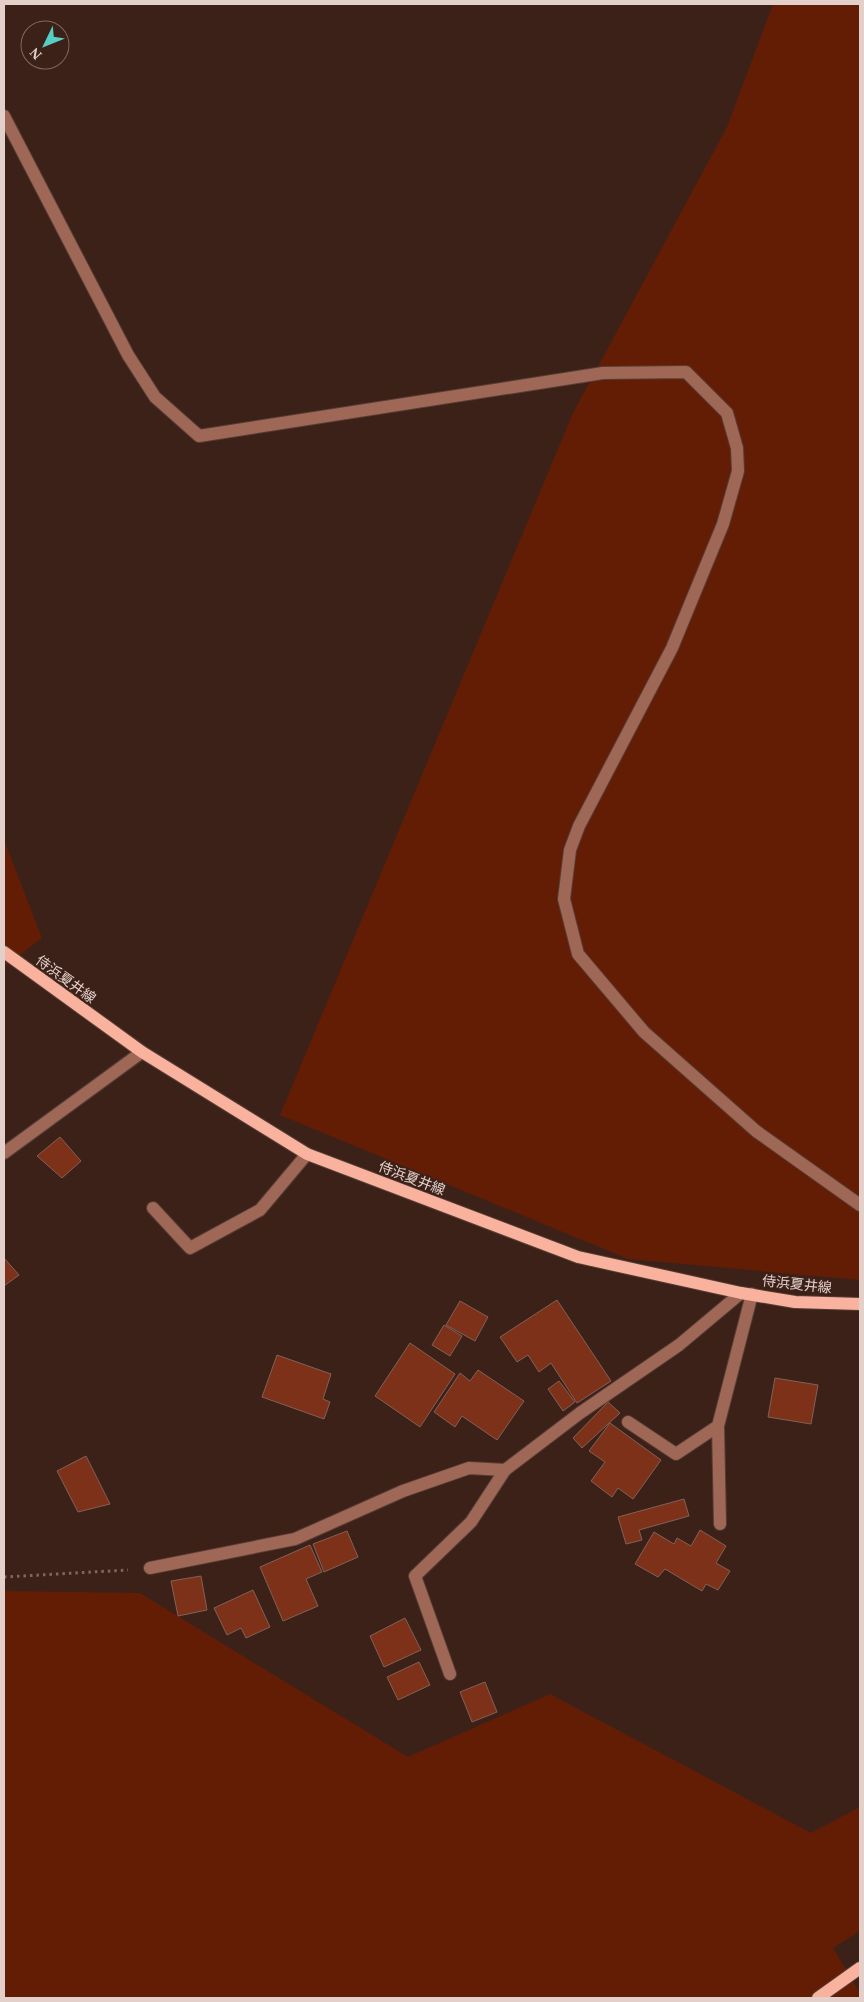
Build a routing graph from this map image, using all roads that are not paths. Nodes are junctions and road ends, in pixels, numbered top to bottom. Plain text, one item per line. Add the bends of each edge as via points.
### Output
1 (4, 116) edge
2 (4, 952) edge
3 (142, 1052) junction
4 (4, 1153) edge
5 (308, 1154) junction
6 (860, 1206) edge
7 (153, 1208) dead end
8 (746, 1294) junction
9 (860, 1304) edge
10 (628, 1422) dead end
11 (718, 1426) junction
12 (505, 1470) junction
13 (720, 1524) dead end
14 (150, 1568) road end
15 (450, 1674) dead end
16 (860, 1968) edge
17 (818, 1998) edge

1 - 6 street via 128,355 155,397 199,436 603,373 686,372 728,413 737,448 738,471 724,524 672,648 579,826 570,850 564,899 578,954 644,1032 756,1131
2 - 3 main road, 侍浜夏井線
3 - 4 street
3 - 5 main road, 侍浜夏井線
5 - 7 street via 260,1210 190,1248
5 - 8 main road, 侍浜夏井線 via 578,1257
8 - 9 main road, 侍浜夏井線 via 795,1302
8 - 11 street
8 - 12 street
10 - 11 street via 676,1454
11 - 13 street
12 - 14 street via 469,1468 403,1491 295,1539
12 - 15 street via 471,1522 415,1576
16 - 17 main road

